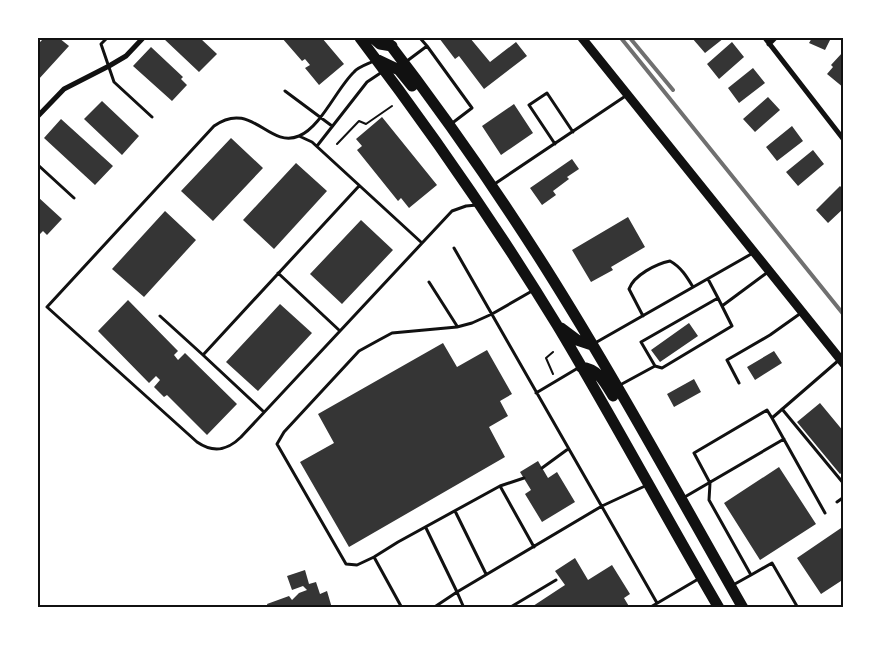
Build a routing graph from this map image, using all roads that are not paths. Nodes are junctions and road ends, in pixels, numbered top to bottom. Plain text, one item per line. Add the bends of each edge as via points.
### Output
1 (107, 38) edge
2 (143, 38) edge
3 (360, 38) edge
4 (372, 38) edge
5 (420, 38) edge
6 (582, 38) edge
7 (765, 38) edge
8 (775, 38) edge
9 (389, 42) edge
10 (769, 44) junction
11 (427, 46) junction
12 (377, 60) junction
13 (404, 63) junction
14 (109, 66) junction
15 (385, 70) junction
16 (285, 91) dead end
17 (628, 95) junction
18 (38, 116) edge
19 (152, 117) dead end
20 (320, 117) junction
21 (449, 124) junction
22 (332, 126) junction
23 (573, 132) junction
24 (299, 136) junction
25 (844, 140) edge
26 (555, 144) junction
27 (316, 146) junction
28 (38, 165) edge
29 (360, 186) junction
30 (492, 186) junction
31 (74, 198) dead end
32 (480, 205) junction
33 (422, 243) junction
34 (454, 248) dead end
35 (754, 253) junction
36 (769, 272) junction
37 (278, 273) junction
38 (708, 279) junction
39 (429, 282) dead end
40 (693, 287) junction
41 (534, 289) junction
42 (718, 298) junction
43 (722, 306) junction
44 (802, 312) junction
45 (492, 314) junction
46 (160, 316) dead end
47 (643, 316) junction
48 (557, 326) junction
49 (457, 327) junction
50 (340, 331) junction
51 (592, 345) junction
52 (203, 355) junction
53 (841, 362) edge
54 (655, 366) junction
55 (581, 367) junction
56 (739, 383) dead end
57 (616, 388) junction
58 (536, 392) junction
59 (782, 409) junction
60 (264, 412) junction
61 (772, 418) junction
62 (640, 429) junction
63 (784, 440) junction
64 (568, 449) junction
65 (542, 468) dead end
66 (524, 478) dead end
67 (710, 482) junction
68 (648, 484) junction
69 (844, 484) edge
70 (500, 486) junction
71 (844, 497) edge
72 (681, 499) junction
73 (837, 502) dead end
74 (602, 506) junction
75 (455, 511) junction
76 (826, 513) dead end
77 (426, 528) junction
78 (534, 547) junction
79 (374, 557) junction
80 (486, 574) junction
81 (751, 575) junction
82 (701, 577) junction
83 (556, 580) dead end
84 (731, 586) junction
85 (457, 592) junction
86 (656, 603) junction
87 (402, 608) edge
88 (433, 608) edge
89 (464, 608) edge
90 (509, 608) edge
91 (648, 608) edge
92 (719, 608) edge
93 (743, 608) edge
94 (798, 608) edge

1 - 14 lane via 101,44
2 - 14 street via 126,56
3 - 12 main road
4 - 9 main road via 380,44
5 - 11 lane
6 - 17 street
7 - 10 street
8 - 10 street
9 - 13 main road
10 - 25 street
11 - 13 lane
11 - 21 lane via 472,108
12 - 15 main road
12 - 20 lane via 355,70
12 - 21 main road via 399,70 431,111
13 - 21 main road
14 - 18 street via 64,89
14 - 19 lane via 114,82
15 - 22 lane via 367,82
15 - 32 main road
16 - 20 lane
17 - 23 lane
17 - 35 street
20 - 22 lane
20 - 24 lane
21 - 30 main road
22 - 27 lane
23 - 26 lane
23 - 26 lane via 547,93 529,105
24 - 27 lane
24 - 60 lane via 280,136 242,118 222,120 47,307 205,447 225,449 234,444
26 - 30 lane
27 - 29 lane
28 - 31 lane
29 - 33 lane
29 - 37 lane
30 - 51 main road
32 - 33 lane via 452,211
32 - 41 main road
33 - 50 lane
34 - 45 lane
35 - 36 street
35 - 38 lane
36 - 43 lane
36 - 44 street
37 - 50 lane
37 - 52 lane
38 - 40 lane
38 - 42 lane
39 - 49 lane
40 - 47 lane
40 - 47 lane via 677,264 670,261 636,278 629,289
41 - 45 lane
41 - 48 main road
42 - 43 lane
42 - 54 lane via 641,342
43 - 54 lane via 732,326 662,368
44 - 53 street
44 - 56 lane via 727,360
45 - 49 lane
45 - 58 lane
46 - 52 lane
47 - 51 lane
48 - 51 main road
48 - 55 main road
49 - 79 lane via 392,332 359,351 279,438 277,444 346,564 357,565
50 - 60 lane
51 - 57 main road
52 - 60 lane
53 - 59 lane
54 - 57 lane
55 - 58 lane
55 - 62 main road via 599,374 625,416
55 - 68 main road
57 - 62 main road
58 - 64 lane
59 - 61 lane
59 - 69 lane
61 - 63 lane
61 - 67 lane via 767,410 694,453
62 - 72 main road
63 - 67 lane
63 - 76 lane
64 - 65 lane
64 - 74 lane
66 - 70 lane
67 - 72 lane
67 - 81 lane via 708,500
68 - 74 lane
68 - 82 main road
70 - 75 lane
70 - 78 lane
71 - 73 lane
72 - 84 main road
74 - 78 lane
74 - 86 lane
75 - 77 lane
75 - 80 lane
77 - 79 lane
77 - 85 lane
78 - 80 lane
79 - 87 lane
80 - 85 lane
81 - 84 lane
81 - 94 lane via 772,563
82 - 86 lane
82 - 92 main road
83 - 90 lane
84 - 93 main road
85 - 88 lane
85 - 89 lane
86 - 91 lane

